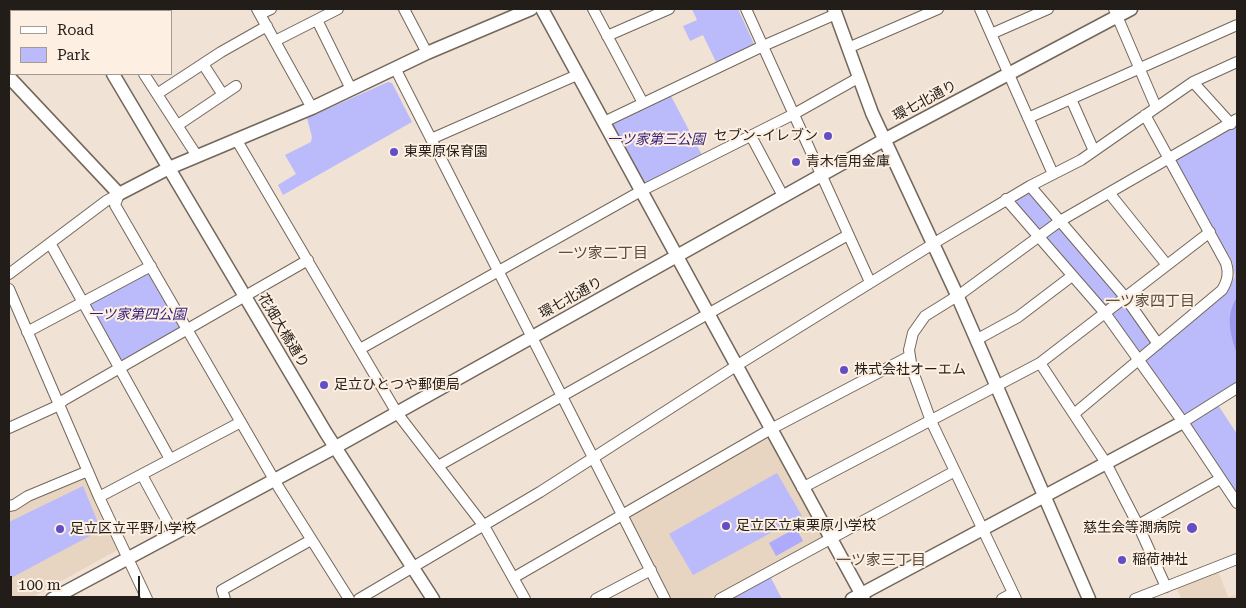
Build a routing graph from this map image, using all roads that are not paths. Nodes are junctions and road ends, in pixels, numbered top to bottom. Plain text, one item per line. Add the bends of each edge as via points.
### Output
1 (271, 9) edge
2 (338, 9) edge
3 (404, 9) edge
4 (530, 9) edge
5 (542, 9) edge
6 (593, 9) edge
7 (668, 9) edge
8 (746, 9) edge
9 (938, 9) edge
10 (980, 9) edge
11 (1048, 9) edge
12 (1132, 9) edge
13 (259, 11) edge
14 (835, 11) edge
15 (1115, 13) edge
16 (317, 20) junction
17 (1237, 25) edge
18 (266, 26) junction
19 (991, 34) junction
20 (607, 36) junction
21 (275, 40) junction
22 (763, 46) junction
23 (848, 48) junction
24 (426, 54) junction
25 (1237, 62) edge
26 (203, 64) junction
27 (395, 68) junction
28 (1139, 68) junction
29 (1008, 74) junction
30 (114, 75) edge
31 (145, 75) edge
32 (577, 75) junction
33 (9, 77) edge
34 (858, 78) junction
35 (1193, 82) junction
36 (236, 86) dead end
37 (351, 89) junction
38 (157, 94) junction
39 (223, 94) junction
40 (1072, 98) junction
41 (643, 104) junction
42 (1156, 107) junction
43 (312, 108) junction
44 (794, 114) junction
45 (1145, 115) junction
46 (1028, 118) junction
47 (1234, 121) edge
48 (604, 122) junction
49 (178, 126) junction
50 (751, 136) junction
51 (236, 139) junction
52 (431, 139) junction
53 (884, 140) junction
54 (1094, 150) junction
55 (197, 156) junction
56 (1170, 159) junction
57 (169, 168) junction
58 (1053, 174) junction
59 (821, 175) junction
60 (1030, 186) junction
61 (641, 191) junction
62 (119, 194) junction
63 (1110, 194) junction
64 (783, 196) junction
65 (1006, 199) junction
66 (1060, 222) junction
67 (1210, 232) junction
68 (848, 235) junction
69 (1038, 237) junction
70 (50, 243) junction
71 (933, 244) junction
72 (676, 256) junction
73 (308, 260) junction
74 (1167, 265) junction
75 (151, 266) junction
76 (498, 271) junction
77 (9, 274) edge
78 (1072, 276) junction
79 (870, 282) junction
80 (9, 289) edge
81 (956, 295) junction
82 (244, 296) junction
83 (1125, 298) junction
84 (83, 302) junction
85 (1105, 313) junction
86 (708, 314) junction
87 (187, 330) junction
88 (27, 332) junction
89 (532, 337) junction
90 (976, 340) junction
91 (1158, 344) junction
92 (360, 350) junction
93 (910, 356) junction
94 (1138, 361) junction
95 (1040, 363) junction
96 (736, 366) junction
97 (119, 368) junction
98 (996, 386) junction
99 (1237, 388) edge
100 (562, 396) junction
101 (59, 404) junction
102 (397, 412) junction
103 (1074, 414) junction
104 (931, 421) junction
105 (241, 422) junction
106 (1182, 422) junction
107 (9, 428) edge
108 (771, 429) junction
109 (334, 448) junction
110 (594, 458) junction
111 (170, 460) junction
112 (1106, 463) junction
113 (438, 466) junction
114 (88, 471) junction
115 (955, 471) junction
116 (142, 474) junction
117 (1220, 479) junction
118 (274, 480) junction
119 (802, 488) junction
120 (99, 497) junction
121 (1045, 497) junction
122 (1237, 503) edge
123 (9, 506) edge
124 (622, 514) junction
125 (1138, 525) junction
126 (484, 526) junction
127 (982, 530) junction
128 (174, 534) junction
129 (831, 539) junction
130 (311, 540) junction
131 (127, 559) junction
132 (1237, 559) edge
133 (413, 568) junction
134 (651, 570) junction
135 (513, 578) junction
136 (1166, 587) junction
137 (1014, 596) edge
138 (859, 598) edge
139 (52, 599) edge
140 (147, 599) edge
141 (225, 599) edge
142 (349, 599) edge
143 (358, 599) edge
144 (433, 599) edge
145 (525, 599) edge
146 (596, 599) edge
147 (666, 599) edge
148 (720, 599) edge
149 (1002, 599) edge
150 (1089, 599) edge
151 (1135, 599) edge

1 - 13 street
2 - 16 street
3 - 24 street
4 - 24 street
5 - 32 street
6 - 20 street
7 - 20 street
8 - 22 street
9 - 23 street
10 - 19 street
11 - 19 street
12 - 15 street, 環七北通り
13 - 18 street
14 - 22 street
14 - 23 street
15 - 28 street
15 - 29 street, 環七北通り
16 - 21 street
16 - 37 street
17 - 28 street
18 - 21 street
18 - 26 street
19 - 29 street
20 - 41 street
21 - 43 street
22 - 41 street
22 - 44 street
23 - 34 street
24 - 27 street
25 - 35 street
26 - 38 street
26 - 39 street
27 - 37 street
27 - 52 street
28 - 40 street
28 - 42 street
29 - 46 street
29 - 53 street, 環七北通り
30 - 57 street, 花畑大橋通り
31 - 38 street
32 - 48 street
32 - 52 street
33 - 62 street
34 - 44 street
34 - 53 street
35 - 42 street
35 - 47 street
36 - 39 street
37 - 43 street
38 - 49 street
39 - 49 street
40 - 46 street
40 - 54 street
41 - 48 street
42 - 45 street
43 - 51 street
44 - 50 street
44 - 59 street
45 - 54 street
45 - 56 street
46 - 58 street
47 - 56 street
48 - 61 street
49 - 55 street
50 - 61 street
50 - 64 street
51 - 55 street
51 - 73 street
52 - 76 street
53 - 59 street, 環七北通り
53 - 71 street
54 - 58 street
55 - 57 street
56 - 63 street
56 - 67 street
57 - 62 street
57 - 82 street, 花畑大橋通り
58 - 60 street
59 - 64 street, 環七北通り
59 - 68 street
60 - 65 street
60 - 66 street
61 - 72 street
61 - 76 street
62 - 70 street
62 - 75 street via 115,205
63 - 66 street
63 - 74 street
64 - 72 street, 環七北通り
65 - 69 street
65 - 71 street
66 - 69 street
66 - 83 street
67 - 74 street
67 - 91 street via 1229,271 1227,283
68 - 79 street
68 - 86 street
69 - 78 street
69 - 81 street
70 - 77 street
70 - 84 street
71 - 79 street
71 - 81 street
72 - 86 street
72 - 89 street, 環七北通り
73 - 82 street
73 - 92 street
74 - 83 street
75 - 84 street
75 - 87 street
76 - 89 street
76 - 92 street
78 - 85 street
78 - 90 street via 1018,317
79 - 96 street
80 - 88 street
81 - 90 street
81 - 93 street via 918,324 913,333
82 - 87 street
82 - 109 street, 花畑大橋通り
83 - 85 street
83 - 91 street
84 - 88 street
84 - 97 street
85 - 94 street
85 - 95 street
86 - 96 street
86 - 100 street
87 - 97 street
87 - 105 street
88 - 101 street
89 - 100 street
89 - 102 street, 環七北通り
90 - 98 street
91 - 94 street
92 - 102 street
93 - 104 street
93 - 108 street
94 - 103 street
94 - 106 street
95 - 98 street
95 - 103 street
96 - 108 street
96 - 110 street
97 - 101 street
97 - 111 street
98 - 104 street
98 - 121 street
99 - 106 street
100 - 110 street
100 - 113 street
101 - 107 street
101 - 114 street
102 - 109 street, 環七北通り
102 - 113 street
103 - 112 street
104 - 115 street
104 - 119 street
105 - 111 street
105 - 118 street
106 - 112 street
106 - 117 street
108 - 119 street
108 - 124 street
109 - 118 street, 環七北通り
109 - 133 street, 花畑大橋通り
110 - 124 street
110 - 126 street
111 - 116 street
112 - 121 street
112 - 125 street
113 - 126 street
114 - 120 street
114 - 123 street
115 - 127 street
115 - 129 street
116 - 120 street
116 - 128 street
117 - 122 street
117 - 125 street
118 - 128 street, 環七北通り
118 - 130 street
119 - 129 street
120 - 131 street
121 - 127 street
121 - 150 street
124 - 134 street
124 - 135 street
125 - 136 street
126 - 133 street
126 - 135 street
127 - 137 street
127 - 138 street
128 - 131 street, 環七北通り
129 - 138 street
129 - 148 street
130 - 141 street via 222,590
130 - 142 street
131 - 139 street, 環七北通り
131 - 140 street
132 - 136 street
133 - 143 street
133 - 144 street, 花畑大橋通り
134 - 146 street
134 - 147 street
135 - 145 street
136 - 151 street
137 - 149 street

